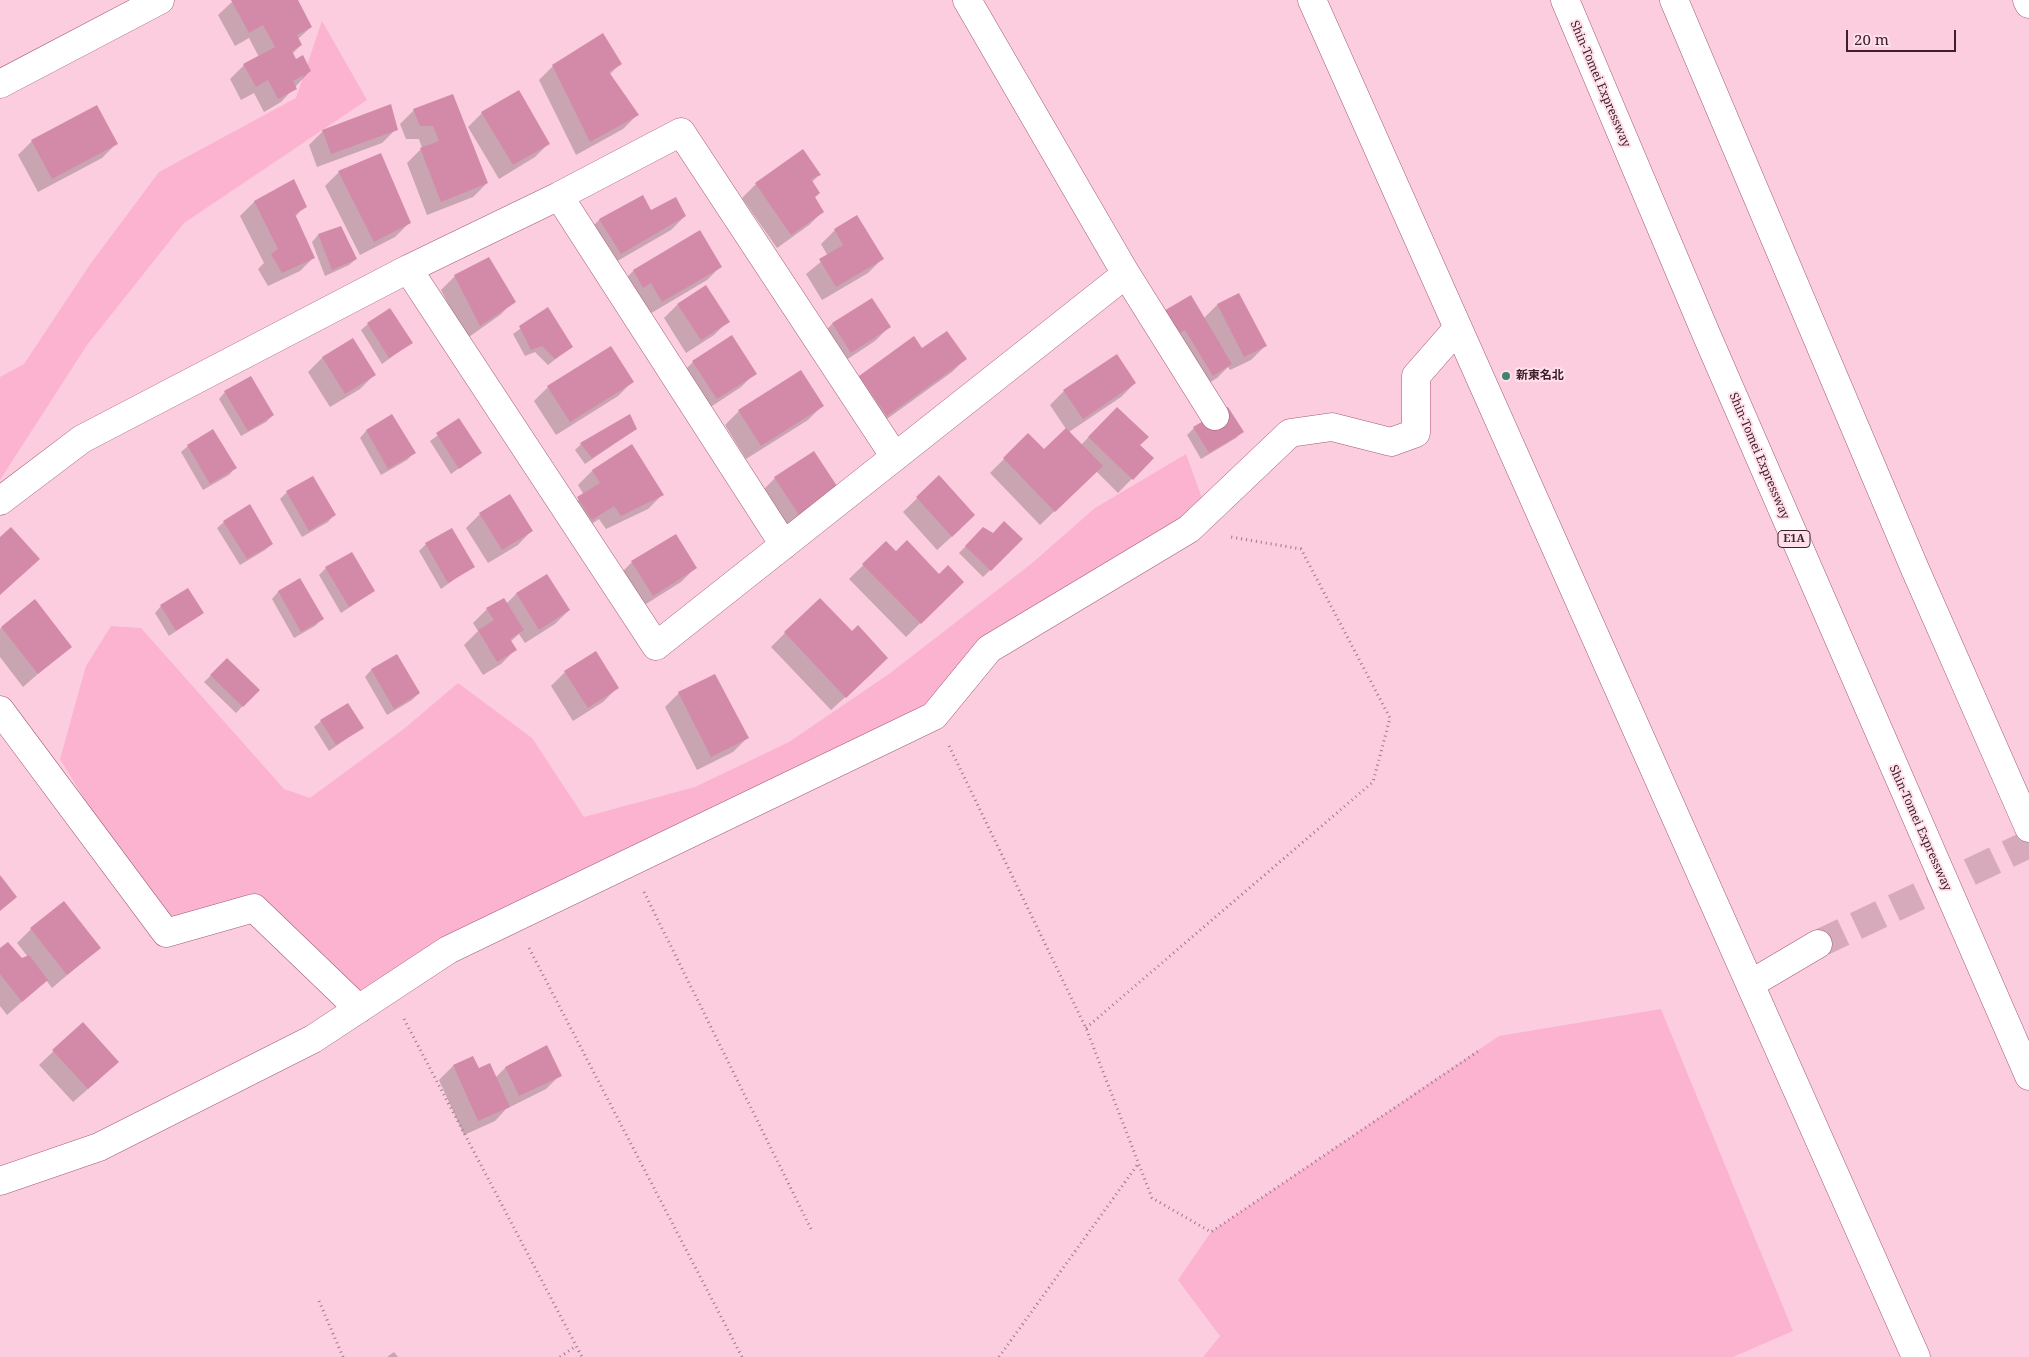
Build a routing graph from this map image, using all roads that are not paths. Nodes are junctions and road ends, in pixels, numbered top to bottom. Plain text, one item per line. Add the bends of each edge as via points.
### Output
1 (160, 0) edge
2 (967, 0) edge
3 (1312, 0) edge
4 (1565, 0) edge
5 (1674, 0) edge
6 (2027, 0) edge
7 (2029, 4) edge
8 (0, 84) edge
9 (559, 196) junction
10 (408, 269) junction
11 (1126, 274) junction
12 (1457, 329) junction
13 (1215, 416) dead end
14 (896, 457) junction
15 (0, 501) edge
16 (784, 545) junction
17 (0, 710) edge
18 (2029, 828) edge
19 (1818, 944) tunnel mouth
20 (1752, 983) junction
21 (359, 1009) junction
22 (2029, 1076) edge
23 (0, 1181) edge
24 (1916, 1357) edge

1 - 8 main road
2 - 11 main road
3 - 12 main road
4 - 22 main road, Shin-Tomei Expressway / E1A via 1710,345
5 - 18 main road via 1915,569
6 - 7 main road
9 - 10 main road
9 - 14 main road via 681,132
9 - 16 main road
10 - 15 main road via 82,439
10 - 16 main road via 656,646
11 - 13 main road
11 - 14 main road
12 - 20 main road
12 - 21 main road via 1416,376 1416,433 1391,442 1332,427 1290,433 1189,529 989,649 934,716 448,950
14 - 16 main road
17 - 21 main road via 166,933 254,908
19 - 20 main road
20 - 24 main road
21 - 23 main road via 313,1039 99,1147

